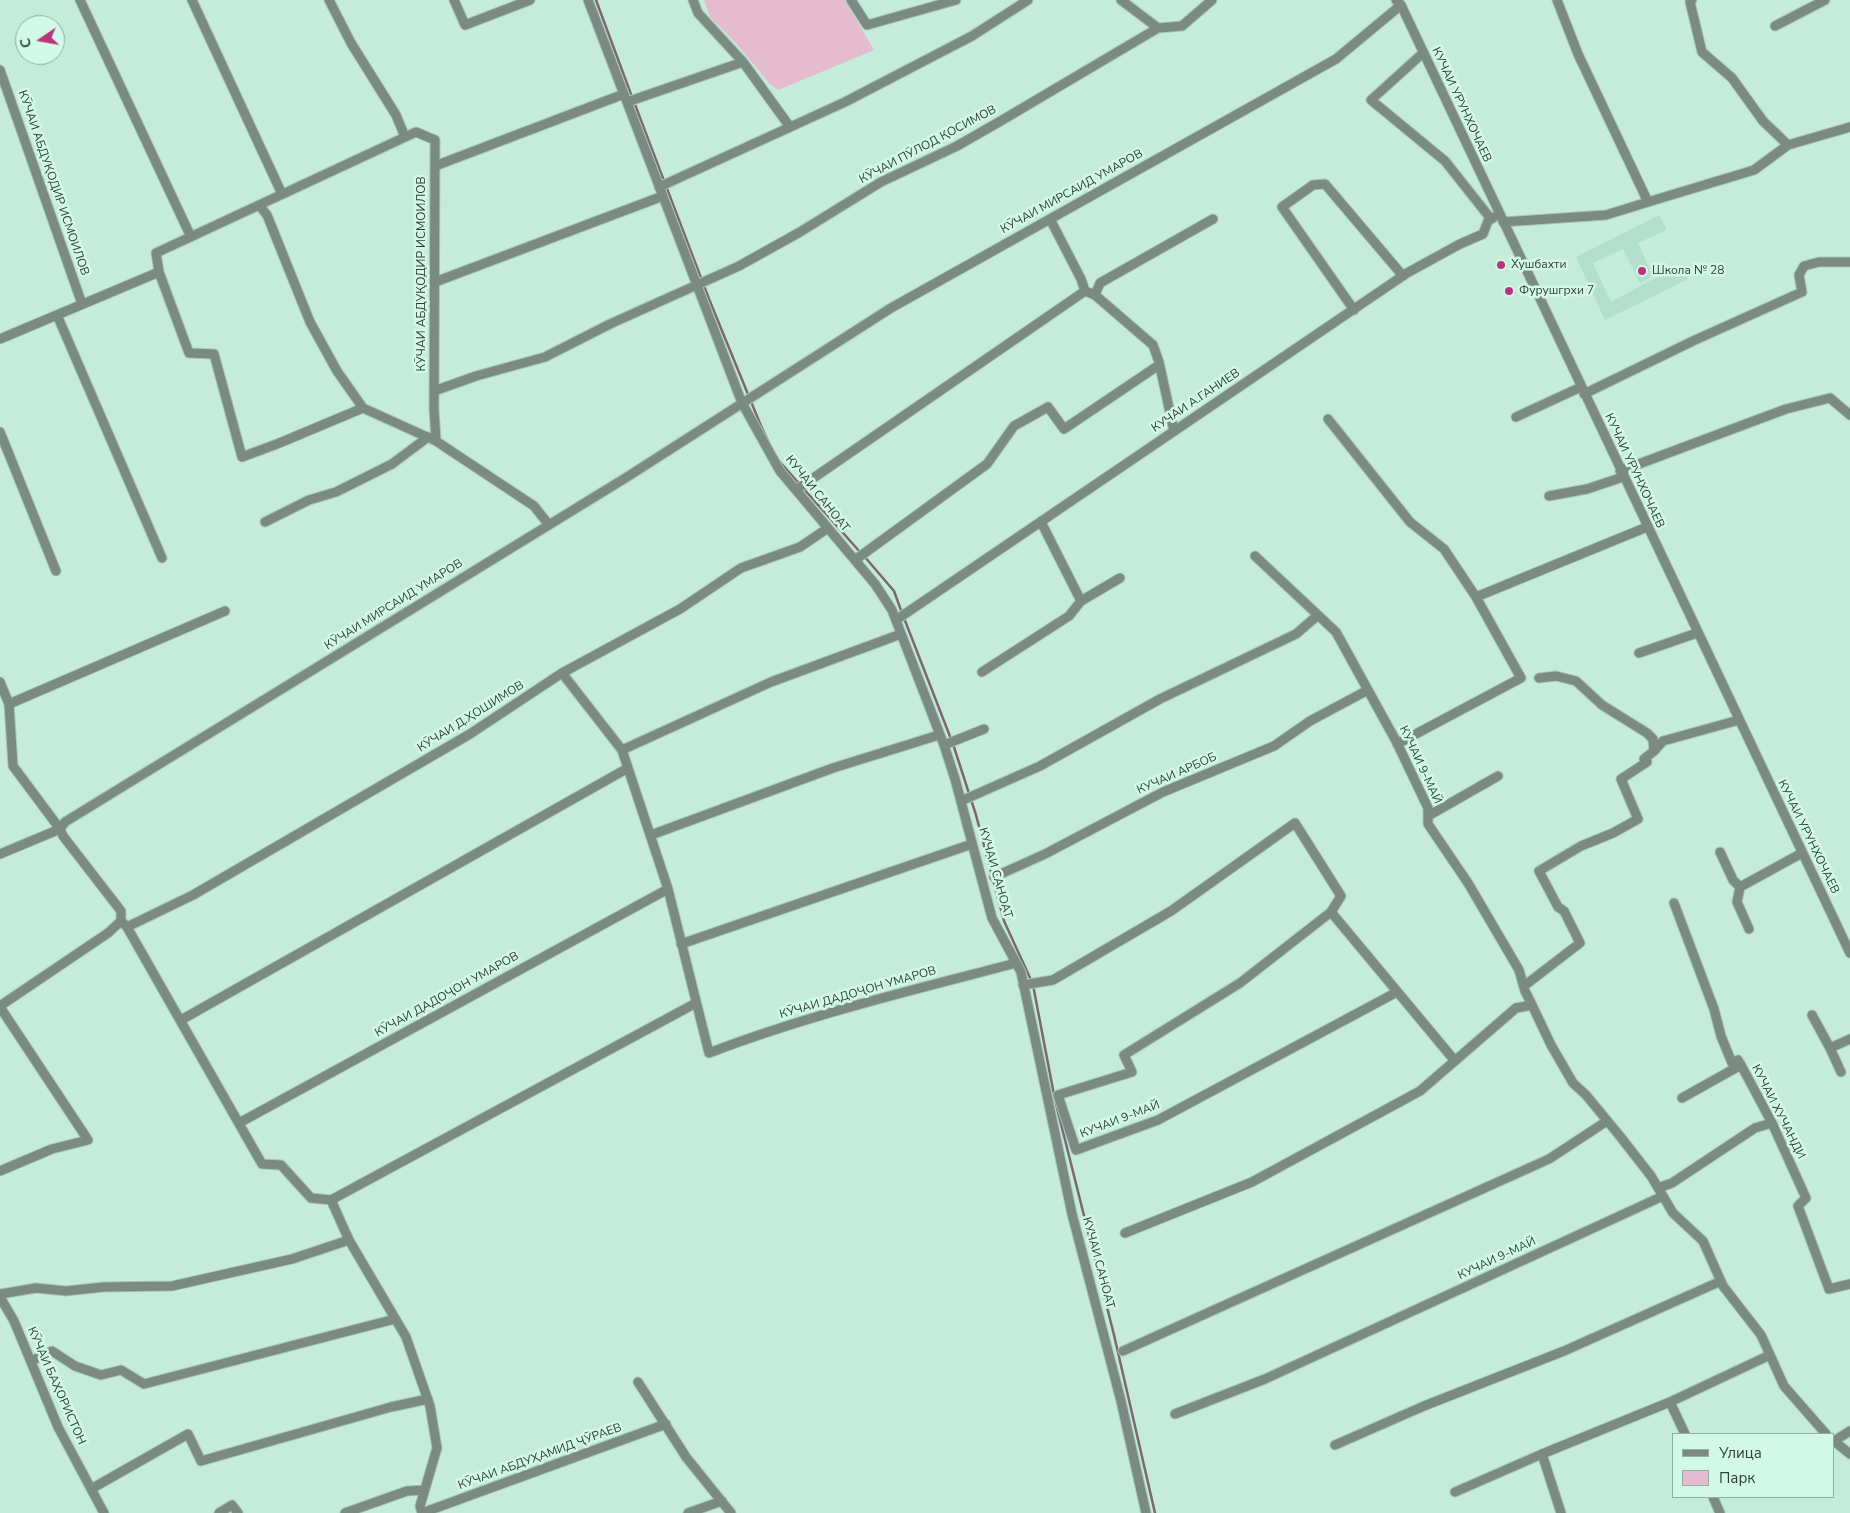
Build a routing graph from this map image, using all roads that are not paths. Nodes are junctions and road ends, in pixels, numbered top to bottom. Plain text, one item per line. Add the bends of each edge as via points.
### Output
1 (80, 0) edge
2 (192, 0) edge
3 (329, 0) edge
4 (454, 0) edge
5 (530, 0) edge
6 (588, 0) edge
7 (693, 0) edge
8 (851, 0) edge
9 (956, 0) edge
10 (1028, 0) edge
11 (1121, 0) edge
12 (1212, 0) edge
13 (1557, 0) edge
14 (1692, 0) edge
15 (1825, 0) edge
16 (1399, 3) edge
17 (1775, 26) dead end
18 (1158, 28) junction
19 (1423, 53) junction
20 (743, 62) junction
21 (0, 70) edge
22 (625, 98) junction
23 (790, 127) junction
24 (1850, 127) edge
25 (405, 137) junction
26 (1788, 145) junction
27 (435, 166) junction
28 (663, 185) junction
29 (282, 194) junction
30 (663, 196) junction
31 (1648, 202) junction
32 (259, 205) junction
33 (1498, 218) junction
34 (1050, 219) junction
35 (1214, 219) dead end
36 (190, 237) junction
37 (1850, 262) edge
38 (159, 272) junction
39 (1403, 276) junction
40 (435, 282) junction
41 (701, 284) junction
42 (1085, 291) junction
43 (1095, 295) junction
44 (82, 304) junction
45 (1354, 310) junction
46 (57, 315) junction
47 (0, 338) edge
48 (1159, 365) junction
49 (434, 391) junction
50 (1582, 391) junction
51 (747, 400) junction
52 (363, 408) junction
53 (1850, 415) edge
54 (1516, 417) dead end
55 (1328, 419) dead end
56 (1174, 431) junction
57 (0, 432) edge
58 (432, 439) junction
59 (1622, 474) junction
60 (799, 488) junction
61 (1549, 496) dead end
62 (265, 522) dead end
63 (1041, 522) junction
64 (549, 525) junction
65 (1647, 527) junction
66 (828, 528) junction
67 (1255, 556) dead end
68 (860, 557) junction
69 (162, 558) dead end
70 (56, 571) dead end
71 (1120, 578) dead end
72 (1476, 597) junction
73 (1081, 601) junction
74 (224, 611) dead end
75 (1318, 615) junction
76 (900, 617) junction
77 (1697, 633) junction
78 (901, 634) junction
79 (1639, 652) dead end
80 (982, 672) dead end
81 (562, 673) junction
82 (1539, 678) dead end
83 (0, 682) edge
84 (1368, 690) junction
85 (9, 704) junction
86 (1739, 720) junction
87 (984, 729) dead end
88 (939, 735) junction
89 (950, 743) junction
90 (1397, 744) junction
91 (622, 750) junction
92 (1654, 751) junction
93 (628, 768) junction
94 (1498, 776) dead end
95 (967, 798) junction
96 (1428, 816) junction
97 (60, 829) junction
98 (650, 835) junction
99 (972, 844) junction
100 (1720, 852) dead end
101 (1802, 853) junction
102 (0, 854) edge
103 (994, 877) dead end
104 (1740, 887) junction
105 (668, 889) junction
106 (1674, 903) dead end
107 (1331, 912) junction
108 (124, 924) junction
109 (1749, 929) dead end
110 (681, 944) junction
111 (1850, 953) edge
112 (1016, 963) junction
113 (1029, 984) junction
114 (1524, 986) junction
115 (1397, 992) junction
116 (696, 1002) junction
117 (1532, 1005) junction
118 (0, 1007) edge
119 (1812, 1015) dead end
120 (181, 1020) junction
121 (1850, 1039) edge
122 (1830, 1048) junction
123 (1454, 1061) junction
124 (1740, 1065) junction
125 (1840, 1072) dead end
126 (1682, 1098) dead end
127 (1607, 1121) junction
128 (239, 1123) junction
129 (1772, 1124) junction
130 (0, 1171) edge
131 (1661, 1192) junction
132 (331, 1200) junction
133 (1125, 1233) dead end
134 (349, 1240) junction
135 (1721, 1282) junction
136 (1850, 1284) edge
137 (0, 1296) edge
138 (395, 1318) junction
139 (1123, 1351) dead end
140 (1770, 1356) junction
141 (31, 1361) junction
142 (638, 1382) dead end
143 (428, 1399) junction
144 (1670, 1402) junction
145 (1175, 1414) dead end
146 (666, 1424) junction
147 (1850, 1431) edge
148 (1685, 1433) edge
149 (1825, 1433) edge
150 (1835, 1440) edge
151 (1835, 1442) edge
152 (1334, 1444) dead end
153 (1542, 1454) junction
154 (1850, 1454) edge
155 (92, 1489) junction
156 (424, 1490) junction
157 (1454, 1492) dead end
158 (1713, 1498) edge
159 (722, 1501) junction
160 (104, 1513) edge
161 (219, 1513) edge
162 (238, 1513) edge
163 (345, 1513) edge
164 (422, 1513) edge
165 (688, 1513) edge
166 (731, 1513) edge
167 (1146, 1513) edge
168 (1562, 1513) edge
169 (1720, 1513) edge

1 - 36 street
2 - 29 street
3 - 25 street via 351,43 396,115
4 - 5 street via 465,25
6 - 22 street, КУЧАИ САНОАТ
7 - 20 street via 698,13
8 - 9 street via 867,25
10 - 23 street via 972,36
11 - 18 street
12 - 18 street, КӮЧАИ ПӮЛОД ҚОСИМОВ via 1182,26
13 - 31 street via 1578,54
14 - 26 street via 1702,52 1732,78 1763,121
15 - 17 street
16 - 19 street, КУЧАИ УРУНХОЧАЕВ
16 - 34 street, КӮЧАИ МИРСАИД УМАРОВ via 1336,59
18 - 41 street, КӮЧАИ ПӮЛОД ҚОСИМОВ via 957,146 881,182 800,232
19 - 33 street, КУЧАИ УРУНХОЧАЕВ
19 - 33 street via 1371,100 1445,161
20 - 22 street
20 - 23 street
21 - 44 street, КӮЧАИ АБДУҚОДИР ИСМОИЛОВ
22 - 27 street
22 - 28 street, КУЧАИ САНОАТ
23 - 28 street
24 - 26 street
25 - 27 street, КӮЧАИ АБДУҚОДИР ИСМОИЛОВ via 416,132 435,140
25 - 29 street, КӮЧАИ АБДУҚОДИР ИСМОИЛОВ
26 - 31 street via 1754,170
27 - 40 street, КӮЧАИ АБДУҚОДИР ИСМОИЛОВ
28 - 30 street, КУЧАИ САНОАТ
29 - 32 street, КӮЧАИ АБДУҚОДИР ИСМОИЛОВ
30 - 40 street
30 - 41 street, КУЧАИ САНОАТ
31 - 33 street via 1606,215
32 - 36 street, КӮЧАИ АБДУҚОДИР ИСМОИЛОВ
32 - 52 street via 267,215 310,322 336,371
33 - 39 street, КУЧАИ А.ГАНИЕВ via 1488,221 1483,234
33 - 50 street, КУЧАИ УРУНХОЧАЕВ
34 - 42 street
34 - 51 street, КӮЧАИ МИРСАИД УМАРОВ via 891,308
35 - 43 street via 1100,283
36 - 38 street, КӮЧАИ АБДУҚОДИР ИСМОИЛОВ via 156,253
37 - 50 street via 1819,262 1804,266 1799,275 1802,292
38 - 44 street
38 - 52 street, КӮЧАИ АБДУҚОДИР ИСМОИЛОВ via 189,353 214,354 242,456
39 - 45 street, КУЧАИ А.ГАНИЕВ
39 - 45 street via 1325,184 1313,185 1282,207
40 - 49 street, КӮЧАИ АБДУҚОДИР ИСМОИЛОВ
41 - 49 street, КӮЧАИ ПӮЛОД ҚОСИМОВ via 545,357
41 - 51 street, КУЧАИ САНОАТ
42 - 43 street
42 - 60 street
43 - 48 street via 1153,345
44 - 46 street
45 - 56 street, КУЧАИ А.ГАНИЕВ
46 - 47 street
46 - 69 street
48 - 56 street
48 - 68 street via 1064,429 1048,407 1014,426 987,464
49 - 58 street, КӮЧАИ АБДУҚОДИР ИСМОИЛОВ
50 - 54 street
50 - 59 street, КУЧАИ УРУНХОЧАЕВ
51 - 60 street, КУЧАИ САНОАТ via 780,471
51 - 64 street, КӮЧАИ МИРСАИД УМАРОВ
52 - 58 street
53 - 59 street via 1830,398 1786,409
55 - 72 street via 1410,522 1444,548
56 - 63 street, КУЧАИ А.ГАНИЕВ
57 - 70 street
58 - 62 street via 392,464 336,492 309,500
58 - 64 street via 534,506
59 - 61 street via 1587,489
59 - 65 street, КУЧАИ УРУНХОЧАЕВ
60 - 66 street, КУЧАИ САНОАТ
63 - 73 street
63 - 76 street, КУЧАИ А.ГАНИЕВ
64 - 97 street, КӮЧАИ МИРСАИД УМАРОВ via 65,822
65 - 72 street
65 - 77 street, КУЧАИ УРУНХОЧАЕВ
66 - 68 street, КУЧАИ САНОАТ
66 - 81 street, КӮЧАИ Д.ҲОШИМОВ via 800,546 741,568 680,610
67 - 75 street, КУЧАИ 9-МАЙ
68 - 76 street, КУЧАИ САНОАТ via 892,610
71 - 73 street
72 - 90 street via 1520,678
73 - 80 street via 1069,616
74 - 85 street
75 - 84 street, КУЧАИ 9-МАЙ via 1336,632
75 - 95 street via 1296,634 1160,699 1040,766
76 - 78 street, КУЧАИ САНОАТ
77 - 79 street
77 - 86 street, КУЧАИ УРУНХОЧАЕВ
78 - 88 street, КУЧАИ САНОАТ
78 - 91 street via 771,682
81 - 91 street
81 - 108 street, КӮЧАИ Д.ҲОШИМОВ via 454,744 192,895
82 - 92 street via 1556,676 1576,681 1602,705 1647,733 1653,739
83 - 85 street
84 - 90 street, КУЧАИ 9-МАЙ
84 - 103 street, КУЧАИ АРБОБ via 1310,721 1274,746 1163,792
85 - 97 street via 14,766
86 - 92 street via 1662,741
86 - 101 street, КУЧАИ УРУНХОЧАЕВ
87 - 89 street
88 - 89 street, КУЧАИ САНОАТ
88 - 98 street via 833,768
89 - 95 street, КУЧАИ САНОАТ
90 - 96 street, КУЧАИ 9-МАЙ via 1428,808
91 - 93 street
92 - 114 street via 1644,759 1647,762 1621,779 1638,819 1581,846 1539,871 1580,943
93 - 98 street
93 - 120 street
94 - 96 street
95 - 99 street, КУЧАИ САНОАТ
96 - 114 street, КУЧАИ 9-МАЙ via 1428,824 1473,891 1519,970
97 - 102 street, КӮЧАИ МИРСАИД УМАРОВ
97 - 108 street via 121,911
98 - 105 street
99 - 110 street
99 - 112 street, КУЧАИ САНОАТ via 992,918
100 - 104 street via 1733,880
101 - 104 street
101 - 111 street, КУЧАИ УРУНХОЧАЕВ
104 - 109 street via 1737,902
105 - 110 street
105 - 128 street, КӮЧАИ ДАДОҶОН УМАРОВ
106 - 124 street, КУЧАИ ХУЧАНДИ via 1714,1008 1721,1036 1732,1063 1738,1060
107 - 113 street via 1341,896 1294,823 1171,911 1053,980
107 - 115 street
107 - 115 street, КУЧАИ 9-МАЙ via 1240,983 1124,1055 1132,1072 1058,1095 1076,1150 1158,1120
108 - 118 street, КӮЧАИ Д.ҲОШИМОВ
108 - 120 street
110 - 116 street
112 - 113 street, КУЧАИ САНОАТ
112 - 116 street, КӮЧАИ ДАДОҶОН УМАРОВ via 873,1000 708,1053
113 - 167 street, КУЧАИ САНОАТ via 1072,1214
114 - 117 street, КУЧАИ 9-МАЙ
115 - 123 street
116 - 132 street
117 - 123 street via 1516,1008
117 - 127 street, КУЧАИ 9-МАЙ via 1573,1084
118 - 130 street via 88,1140 52,1149
119 - 122 street
120 - 128 street
121 - 122 street
122 - 125 street
123 - 133 street via 1420,1091 1252,1182
124 - 126 street
124 - 129 street, КУЧАИ ХУЧАНДИ
127 - 131 street, КУЧАИ 9-МАЙ
127 - 139 street via 1549,1159
128 - 132 street via 262,1164 281,1165 310,1198
129 - 131 street via 1755,1128
129 - 136 street, КУЧАИ ХУЧАНДИ via 1806,1198 1798,1206 1829,1289
131 - 135 street, КУЧАИ 9-МАЙ via 1673,1213 1702,1241
131 - 145 street, КУЧАИ 9-МАЙ via 1265,1380
132 - 134 street
134 - 137 street via 292,1259 172,1286 66,1291 36,1288
134 - 138 street
135 - 140 street, КУЧАИ 9-МАЙ via 1761,1335
135 - 152 street via 1564,1351
137 - 141 street, КӮЧАИ БАҲОРИСТОН
138 - 141 street via 144,1384 121,1370 101,1375 75,1366 52,1351
138 - 143 street via 406,1336
140 - 144 street
140 - 149 street, КУЧАИ 9-МАЙ via 1784,1386
141 - 155 street, КӮЧАИ БАҲОРИСТОН via 58,1427
142 - 146 street
143 - 155 street via 201,1461 188,1434
143 - 156 street via 437,1448
144 - 148 street
144 - 153 street
146 - 159 street via 686,1458
146 - 164 street, КӮЧАИ АБДУҲАМИД ҶӮРАЕВ
147 - 150 street
151 - 154 street
153 - 157 street
153 - 168 street
155 - 160 street, КӮЧАИ БАҲОРИСТОН
156 - 163 street via 407,1491
156 - 164 street via 420,1506
158 - 169 street
159 - 165 street
159 - 166 street
161 - 162 street via 232,1505

